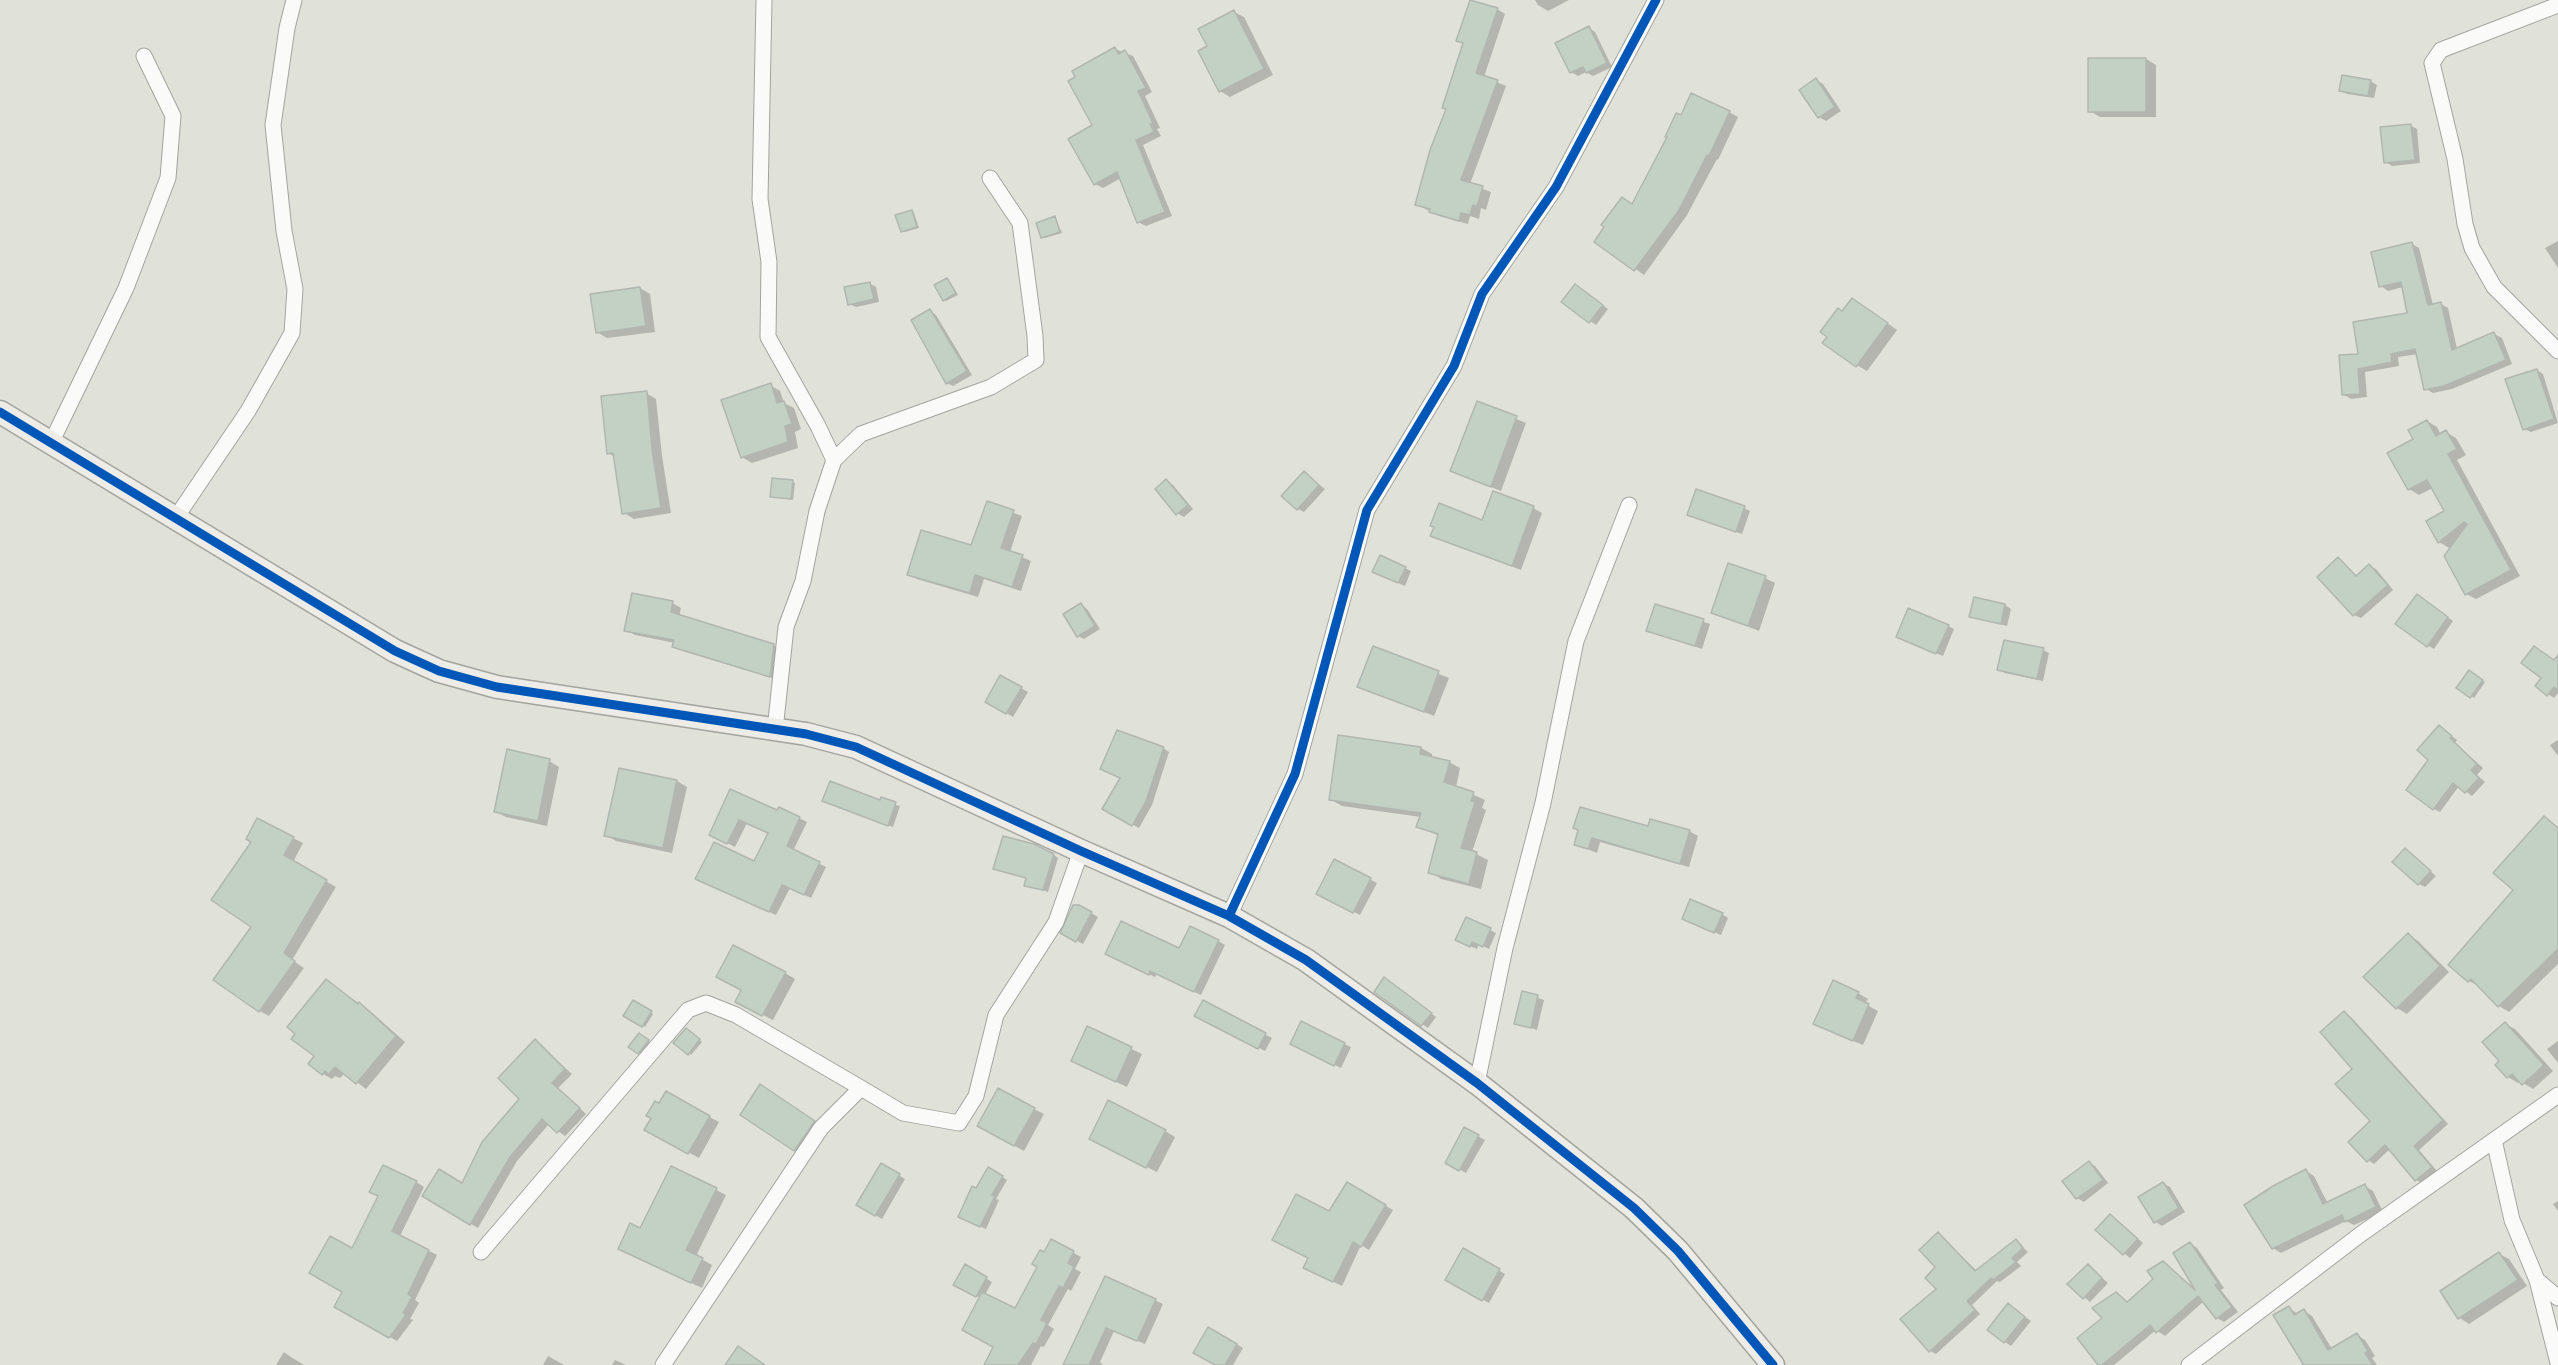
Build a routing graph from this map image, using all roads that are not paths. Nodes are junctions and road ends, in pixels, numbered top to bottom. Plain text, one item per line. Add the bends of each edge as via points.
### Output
1 (294, 0) edge
2 (764, 0) edge
3 (1656, 0) edge
4 (2558, 5) edge
5 (144, 56) dead end
6 (990, 178) dead end
7 (2558, 351) edge
8 (0, 412) edge
9 (51, 443) junction
10 (834, 460) junction
11 (1629, 505) dead end
12 (175, 519) junction
13 (775, 730) junction
14 (1081, 851) junction
15 (1229, 916) junction
16 (1477, 1083) junction
17 (861, 1088) junction
18 (2558, 1095) edge
19 (2494, 1140) junction
20 (481, 1252) dead end
21 (2537, 1280) junction
22 (2558, 1298) edge
23 (2558, 1363) edge
24 (663, 1365) edge
25 (1773, 1365) edge
26 (2189, 1365) edge

1 - 12 street via 273,125 284,231 295,289 292,333 248,411
2 - 10 street via 760,199 769,262 768,337
3 - 15 street via 1556,187 1482,294 1454,366 1366,510 1295,774
4 - 7 street via 2441,50 2432,63 2472,248 2494,287
5 - 9 street via 173,116 168,178 126,288
6 - 10 street via 1020,223 1036,360 991,387 861,434
8 - 9 street
9 - 12 street
10 - 13 street via 817,511 803,581 786,627
11 - 16 street via 1576,641 1543,803 1505,948
12 - 13 street via 395,651 439,671 497,687
13 - 14 street via 856,747
14 - 15 street
14 - 17 street via 1056,922 996,1015 976,1096 959,1123 903,1113
15 - 16 street via 1306,960
16 - 25 street via 1657,1229
17 - 20 street via 736,1015 706,1003 688,1010
17 - 24 street via 821,1128
18 - 19 street
19 - 21 street via 2512,1220
19 - 26 street via 2361,1234
21 - 22 street
21 - 23 street

